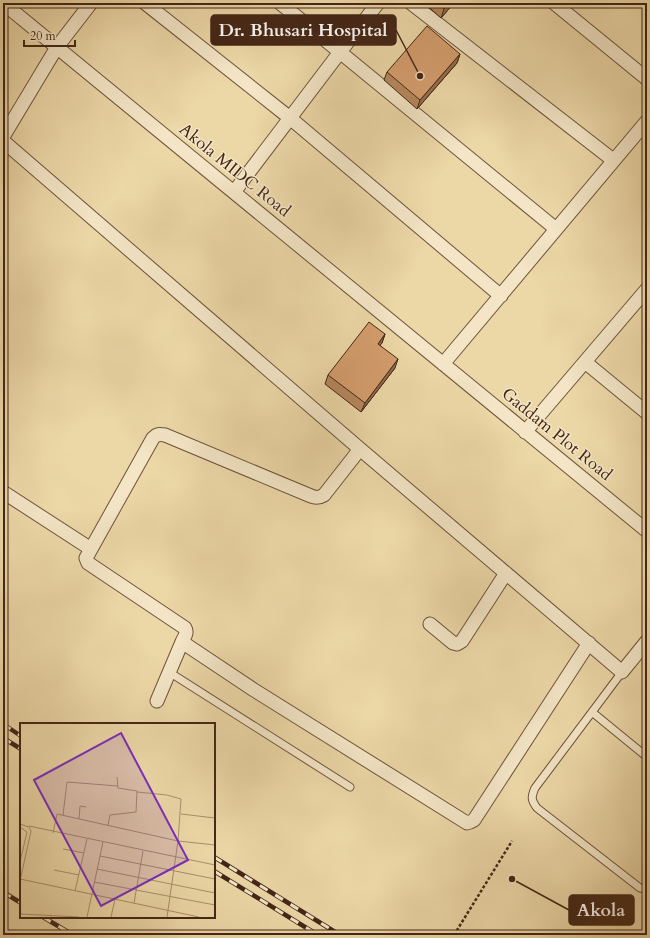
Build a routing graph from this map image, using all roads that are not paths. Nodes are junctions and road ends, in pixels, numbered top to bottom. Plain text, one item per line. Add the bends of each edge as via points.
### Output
1 (3, 3) edge
2 (91, 3) edge
3 (145, 3) edge
4 (280, 3) edge
5 (378, 3) edge
6 (411, 3) edge
7 (554, 3) edge
8 (57, 47) junction
9 (340, 52) junction
10 (647, 79) edge
11 (290, 118) junction
12 (647, 120) edge
13 (3, 137) edge
14 (3, 141) edge
15 (614, 160) junction
16 (234, 192) junction
17 (556, 229) junction
18 (647, 289) edge
19 (500, 296) junction
20 (585, 362) junction
21 (444, 364) junction
22 (647, 413) edge
23 (525, 432) junction
24 (360, 449) junction
25 (3, 492) edge
26 (647, 531) edge
27 (91, 549) junction
28 (506, 573) junction
29 (430, 624) dead end
30 (647, 641) edge
31 (182, 642) junction
32 (589, 643) junction
33 (170, 672) junction
34 (622, 672) junction
35 (157, 701) dead end
36 (592, 712) junction
37 (647, 757) edge
38 (350, 787) dead end
39 (647, 890) edge

1 - 8 street, Akola MIDC Road
2 - 8 street
3 - 11 street
4 - 9 street
5 - 9 street
6 - 15 street
7 - 10 street
8 - 13 street
8 - 16 street, Akola MIDC Road
9 - 11 street
9 - 17 street
11 - 16 street
11 - 19 street
12 - 15 street
14 - 24 street
15 - 17 street
16 - 21 street, Akola MIDC Road
17 - 19 street
18 - 20 street
19 - 21 street
20 - 22 street
20 - 23 street
21 - 23 street, Gaddam Plot Road
23 - 26 street, Gaddam Plot Road
24 - 27 street via 324,495 316,498 165,435 157,435
24 - 28 street
25 - 27 street
27 - 31 street via 86,558 88,563 184,628 186,632
28 - 29 street via 462,641 453,643
28 - 32 street
30 - 34 street
31 - 32 street via 467,823 474,820
31 - 33 street
32 - 34 street
33 - 35 street
33 - 38 lane
34 - 36 lane
36 - 37 lane
36 - 39 lane via 535,788 533,802 537,808 640,888

